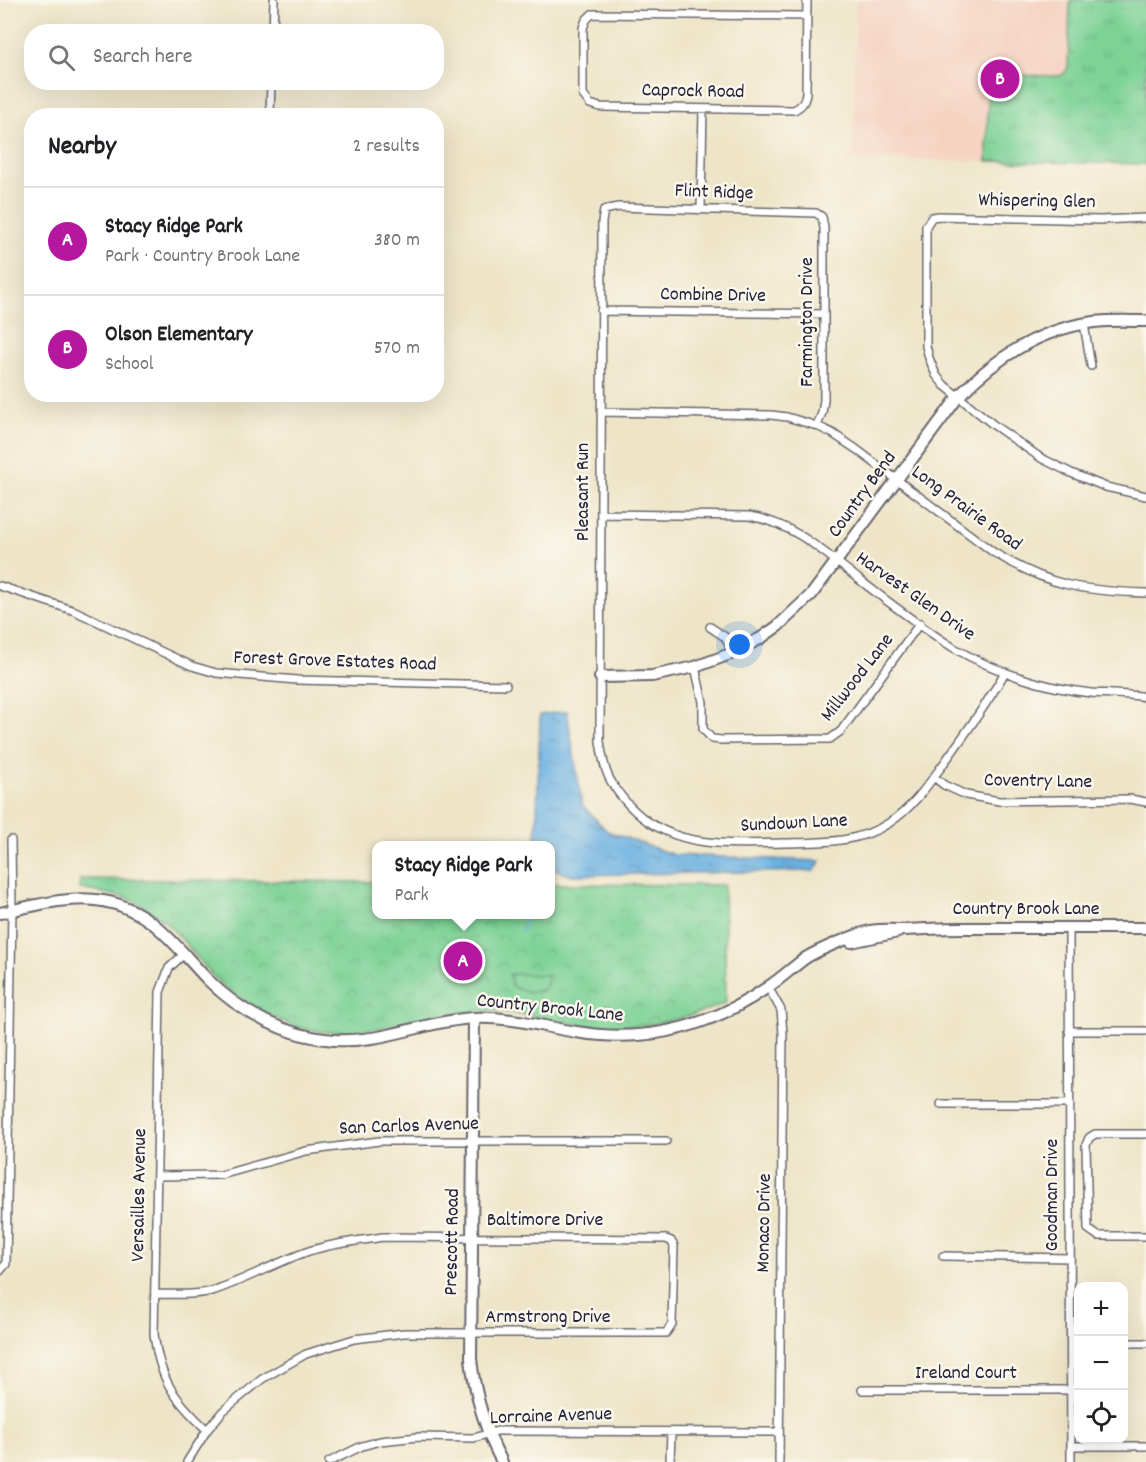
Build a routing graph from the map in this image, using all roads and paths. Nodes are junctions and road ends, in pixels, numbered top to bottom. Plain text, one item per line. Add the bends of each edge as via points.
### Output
1 (274, 0) edge
2 (807, 0) edge
3 (807, 16) junction
4 (273, 24) edge
5 (271, 90) edge
6 (270, 108) edge
7 (703, 109) junction
8 (701, 208) junction
9 (604, 210) joint
10 (822, 216) joint
11 (1146, 218) edge
12 (601, 311) junction
13 (824, 314) junction
14 (1146, 321) edge
15 (1084, 324) junction
16 (1091, 366) dead end
17 (958, 397) junction
18 (601, 412) junction
19 (817, 426) junction
20 (897, 480) junction
21 (1146, 496) edge
22 (601, 514) junction
23 (837, 562) junction
24 (0, 586) edge
25 (1146, 593) edge
26 (920, 624) junction
27 (710, 627) dead end
28 (734, 653) junction
29 (695, 667) junction
30 (1005, 672) junction
31 (600, 677) junction
32 (506, 685) dead end
33 (1146, 697) edge
34 (607, 773) joint
35 (934, 777) junction
36 (1146, 802) edge
37 (11, 840) dead end
38 (12, 910) junction
39 (0, 913) edge
40 (1069, 928) junction
41 (1146, 928) edge
42 (185, 953) junction
43 (768, 987) junction
44 (474, 1018) junction
45 (1069, 1031) junction
46 (1146, 1031) edge
47 (0, 1050) edge
48 (9, 1050) junction
49 (941, 1104) dead end
50 (1069, 1104) junction
51 (1146, 1134) edge
52 (472, 1140) junction
53 (666, 1141) dead end
54 (157, 1176) junction
55 (1146, 1236) edge
56 (471, 1237) junction
57 (943, 1256) dead end
58 (1070, 1258) junction
59 (1, 1270) edge
60 (155, 1294) junction
61 (668, 1332) joint
62 (470, 1334) junction
63 (1074, 1343) edge
64 (1128, 1343) edge
65 (1146, 1343) edge
66 (862, 1390) dead end
67 (1070, 1390) junction
68 (207, 1430) junction
69 (671, 1432) junction
70 (779, 1432) junction
71 (488, 1434) junction
72 (1071, 1446) junction
73 (1146, 1446) edge
74 (187, 1462) edge
75 (329, 1462) edge
76 (501, 1462) edge
77 (670, 1462) edge
78 (779, 1462) edge
79 (1071, 1462) edge

1 - 4 street
2 - 3 street
3 - 7 street, Caprock Road via 806,93 799,108
3 - 7 street, Caprock Road via 596,13 587,18 583,28 583,90 587,101 600,107
5 - 6 street
7 - 8 street
8 - 9 street, Flint Ridge
8 - 10 street, Flint Ridge
9 - 12 street, Pleasant Run
10 - 13 street, Farmington Drive
11 - 17 street, Whispering Glen via 939,216 929,220 926,346 936,375
12 - 13 street, Combine Drive
12 - 18 street, Pleasant Run
13 - 19 street, Farmington Drive via 824,400
14 - 15 street, Country Bend
15 - 16 street
15 - 17 street, Country Bend via 1045,334 1019,347 982,372
17 - 20 street, Country Bend
17 - 21 street via 1041,458 1106,487
18 - 19 street, Long Prairie Road via 771,415
18 - 22 street, Pleasant Run
19 - 20 street, Long Prairie Road
20 - 23 street, Country Bend
20 - 25 street, Long Prairie Road via 1016,566 1048,580 1092,591
22 - 23 street, Harvest Glen Drive via 765,518 786,526
22 - 31 street, Pleasant Run
23 - 26 street, Harvest Glen Drive
23 - 28 street, Country Bend via 787,618
24 - 32 street, Forest Grove Estates Road via 75,611 216,674
26 - 29 street, Millwood Lane via 836,736 823,740 716,740 708,736 703,729 703,702
26 - 30 street, Harvest Glen Drive via 953,647
27 - 28 street via 725,637
28 - 29 street, Country Bend
29 - 31 street, Country Bend via 652,676
30 - 33 street, Harvest Glen Drive via 1061,689
30 - 35 street, Sundown Lane
31 - 34 street, Pleasant Run via 600,742
34 - 35 street, Sundown Lane via 631,807 659,829 684,839 733,843 855,838 900,816
35 - 36 street, Coventry Lane via 966,795 999,801
37 - 38 street
38 - 39 street, Country Brook Lane
38 - 42 street, Country Brook Lane via 77,899 106,901 146,917
38 - 48 street
40 - 41 street, Country Brook Lane
40 - 43 street, Country Brook Lane via 906,930 836,945 808,957
40 - 45 street, Goodman Drive
42 - 44 street, Country Brook Lane via 241,1007 276,1025 313,1037 369,1039
42 - 54 street, Versailles Avenue via 169,968 160,993
43 - 44 street, Country Brook Lane via 704,1020 638,1035 602,1035 530,1022
43 - 70 street, Monaco Drive via 781,1010 783,1033
44 - 52 street, Prescott Road
45 - 46 street
45 - 50 street, Goodman Drive
47 - 48 street
48 - 59 street via 6,1264
49 - 50 street
50 - 58 street, Goodman Drive
51 - 55 street via 1098,1133 1086,1145 1088,1229 1098,1236
52 - 53 street, San Carlos Avenue
52 - 54 street, San Carlos Avenue via 354,1143 306,1151 221,1176
52 - 56 street, Prescott Road
54 - 60 street, Versailles Avenue
56 - 60 street, Baltimore Drive via 382,1238 338,1244 279,1262 213,1291
56 - 61 street, Baltimore Drive via 669,1239 674,1248 672,1324
56 - 62 street, Prescott Road
57 - 58 street
58 - 63 street, Goodman Drive
60 - 68 street, Versailles Avenue via 154,1334 167,1384
61 - 62 street, Armstrong Drive
62 - 68 street, Armstrong Drive via 379,1335 330,1346 262,1379
62 - 71 street, Prescott Road via 474,1386
63 - 67 street, Goodman Drive
64 - 65 street
66 - 67 street, Ireland Court
67 - 72 street, Goodman Drive
68 - 74 street, Armstrong Drive
69 - 70 street, Lorraine Avenue
69 - 71 street, Lorraine Avenue
69 - 77 street
70 - 78 street, Monaco Drive
71 - 75 street, Lorraine Avenue via 474,1438 380,1441
71 - 76 street, Prescott Road
72 - 73 street
72 - 79 street, Goodman Drive

